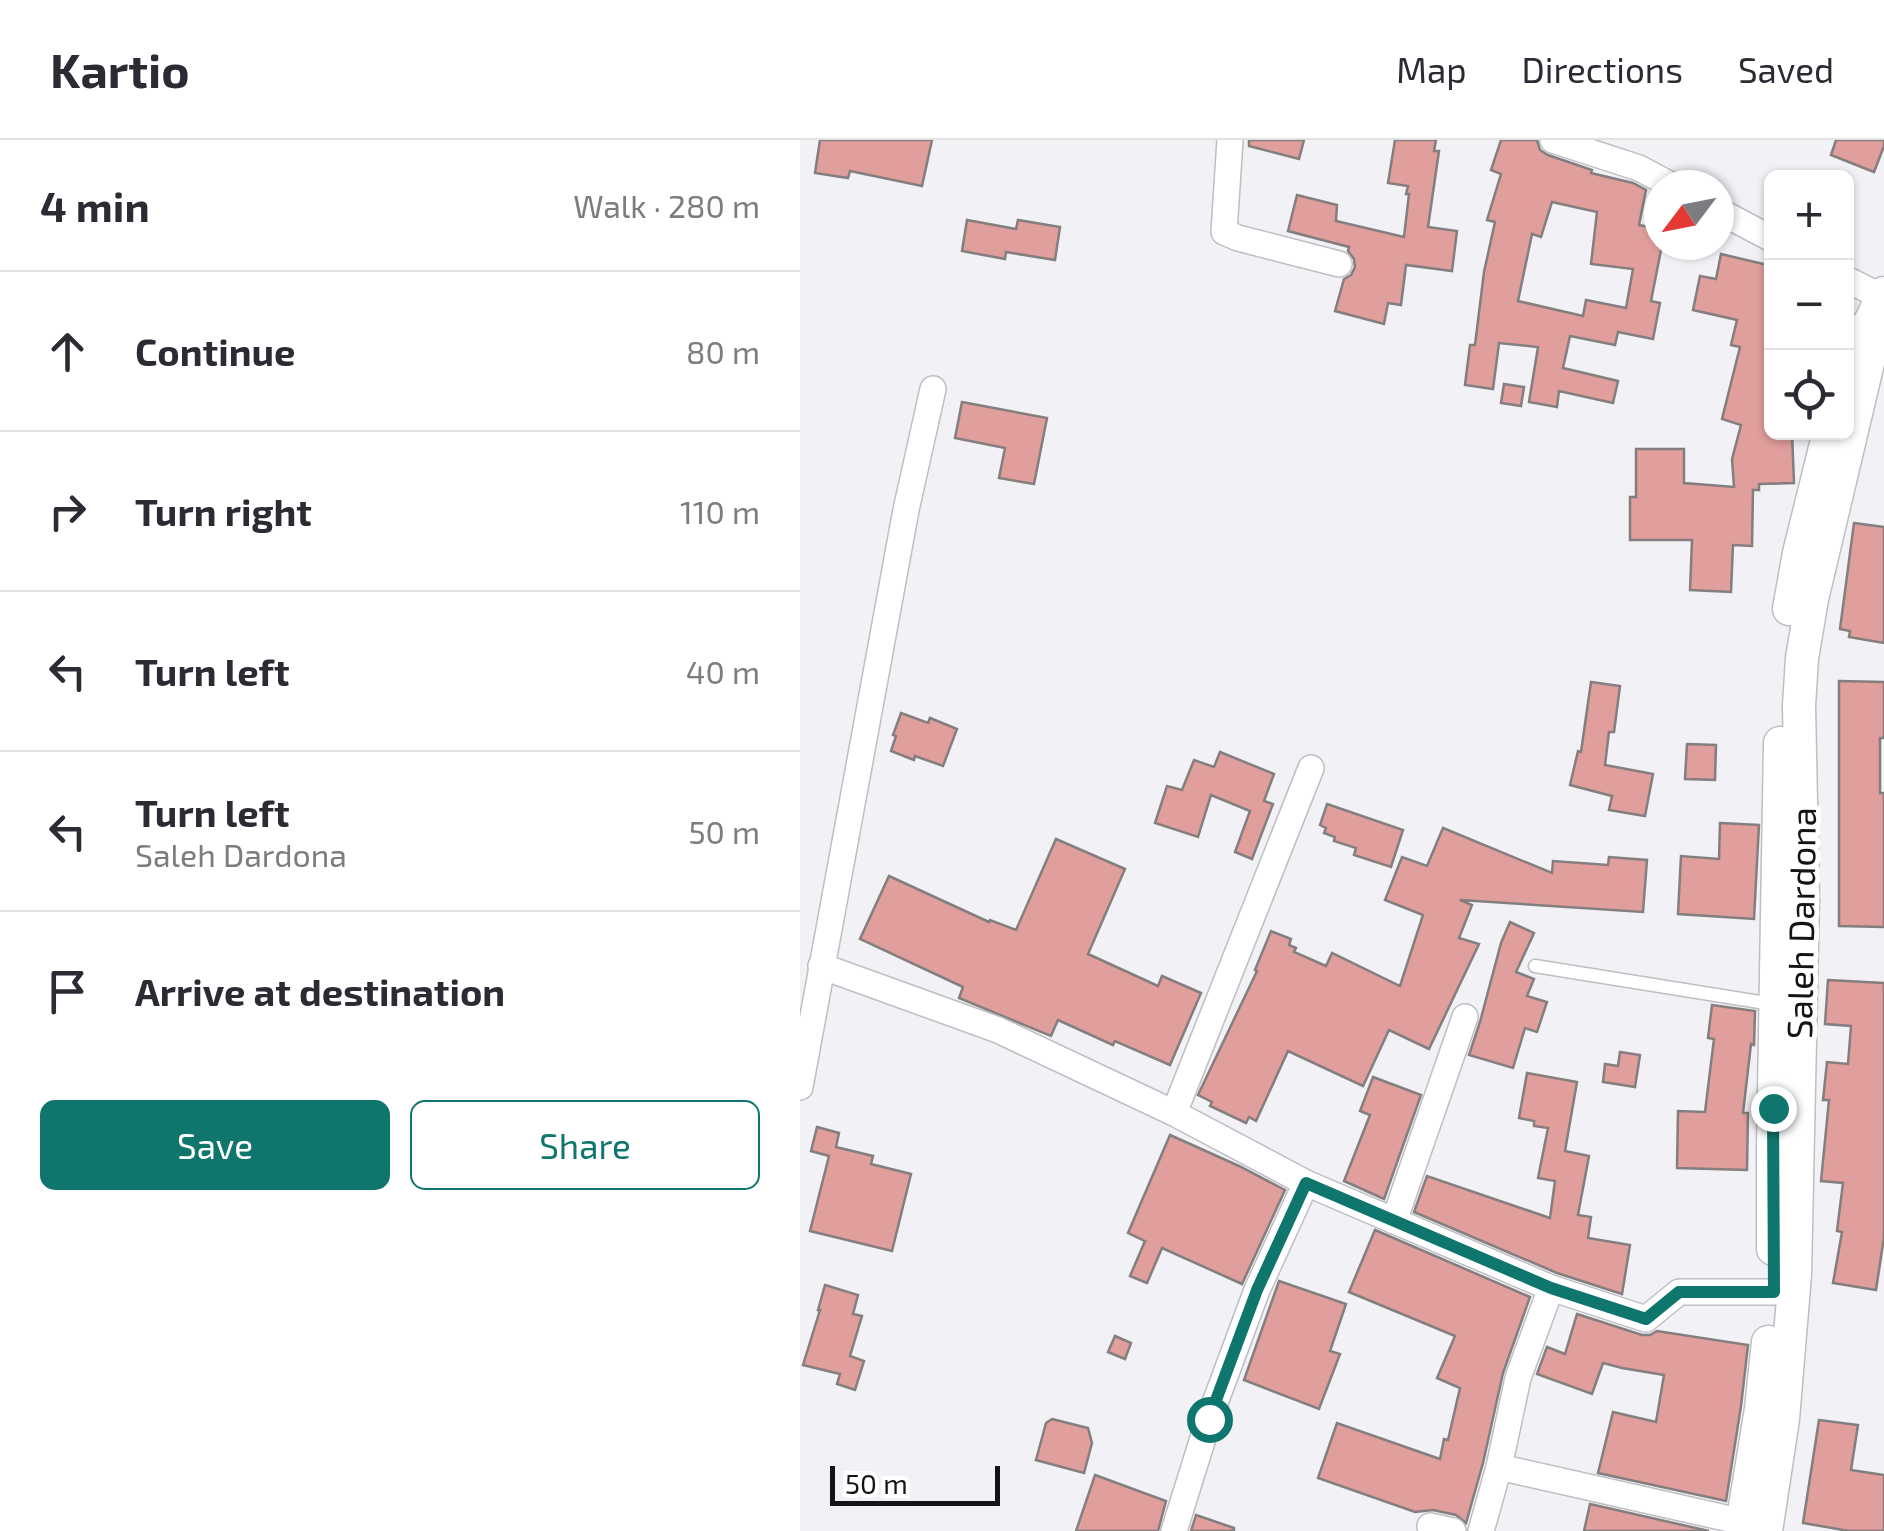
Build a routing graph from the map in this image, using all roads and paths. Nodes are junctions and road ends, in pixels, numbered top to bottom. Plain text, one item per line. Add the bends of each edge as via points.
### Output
1 (1230, 140) edge
2 (1553, 140) edge
3 (1644, 171) edge
4 (1734, 219) edge
5 (1764, 235) edge
6 (1339, 264) dead end
7 (1854, 284) edge
8 (1880, 302) edge
9 (1850, 350) edge
10 (933, 389) dead end
11 (1826, 440) edge
12 (1310, 768) dead end
13 (822, 966) junction
14 (1535, 966) dead end
15 (1775, 1004) junction
16 (1466, 1017) dead end
17 (800, 1087) edge
18 (1174, 1113) junction
19 (1306, 1183) junction
20 (1394, 1221) junction
21 (1551, 1288) junction
22 (1774, 1292) junction
23 (1498, 1467) junction
24 (1750, 1528) edge
25 (1174, 1531) edge
26 (1481, 1531) edge

1 - 6 street via 1224,232
2 - 3 street
4 - 5 street
7 - 8 street
8 - 9 street
8 - 24 street, Saleh Dardona via 1802,658 1794,1276 1783,1419
10 - 13 street
11 - 15 street, Saleh Dardona via 1782,652
12 - 18 street
13 - 17 street
13 - 18 street via 998,1030
14 - 15 lane
15 - 22 street, Saleh Dardona
16 - 20 street
18 - 19 street
19 - 20 street
19 - 25 street via 1257,1290
20 - 21 street
21 - 22 street via 1646,1319 1679,1292
21 - 23 street via 1518,1378
22 - 24 street, Saleh Dardona
23 - 24 street
23 - 26 street

